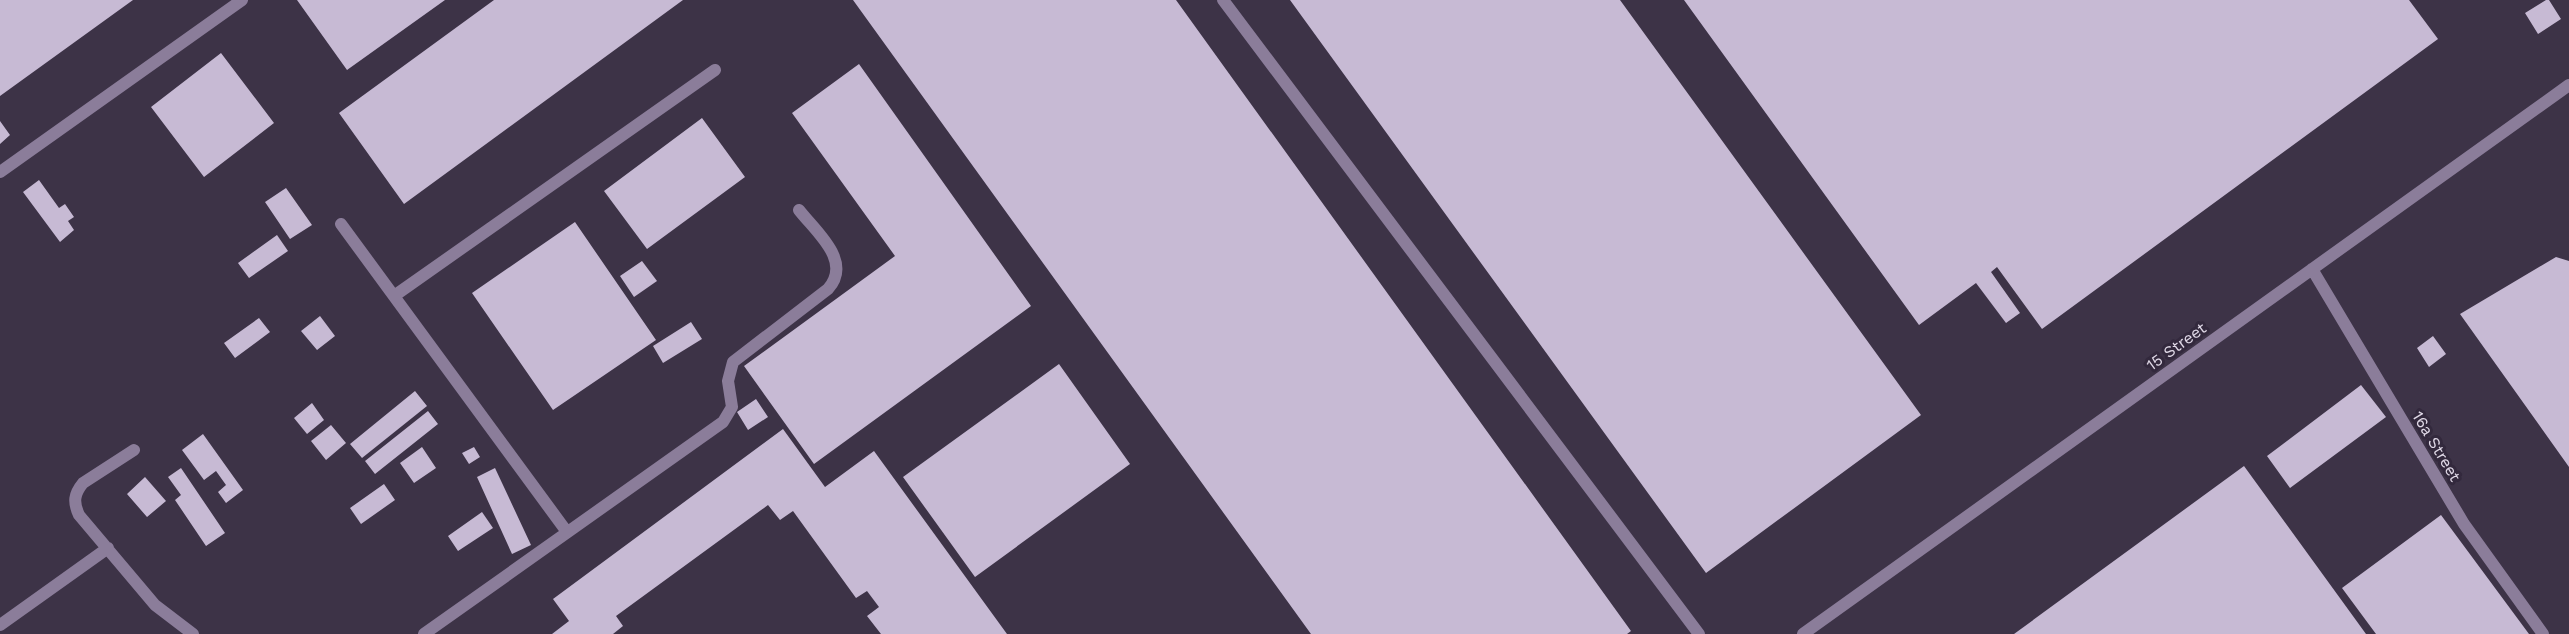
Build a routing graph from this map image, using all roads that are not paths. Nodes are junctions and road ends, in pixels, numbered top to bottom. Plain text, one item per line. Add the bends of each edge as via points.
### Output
1 (242, 0) edge
2 (1223, 0) edge
3 (715, 70) dead end
4 (2569, 85) edge
5 (0, 172) edge
6 (799, 210) dead end
7 (341, 224) dead end
8 (2312, 269) junction
9 (394, 296) junction
10 (134, 450) dead end
11 (567, 531) junction
12 (108, 548) junction
13 (0, 625) edge
14 (193, 634) edge
15 (424, 634) edge
16 (1699, 634) edge
17 (1803, 634) edge
18 (2543, 634) edge

1 - 5 lane
2 - 16 lane
3 - 9 lane
4 - 8 lane, 15 Street
6 - 11 lane via 838,262 834,281 733,362 728,381 732,407 723,422
7 - 9 lane
8 - 17 lane, 15 Street
8 - 18 lane, 16a Street via 2464,524
9 - 11 lane
10 - 12 lane via 83,483 75,498 79,515
11 - 15 lane
12 - 13 lane
12 - 14 lane via 155,606

